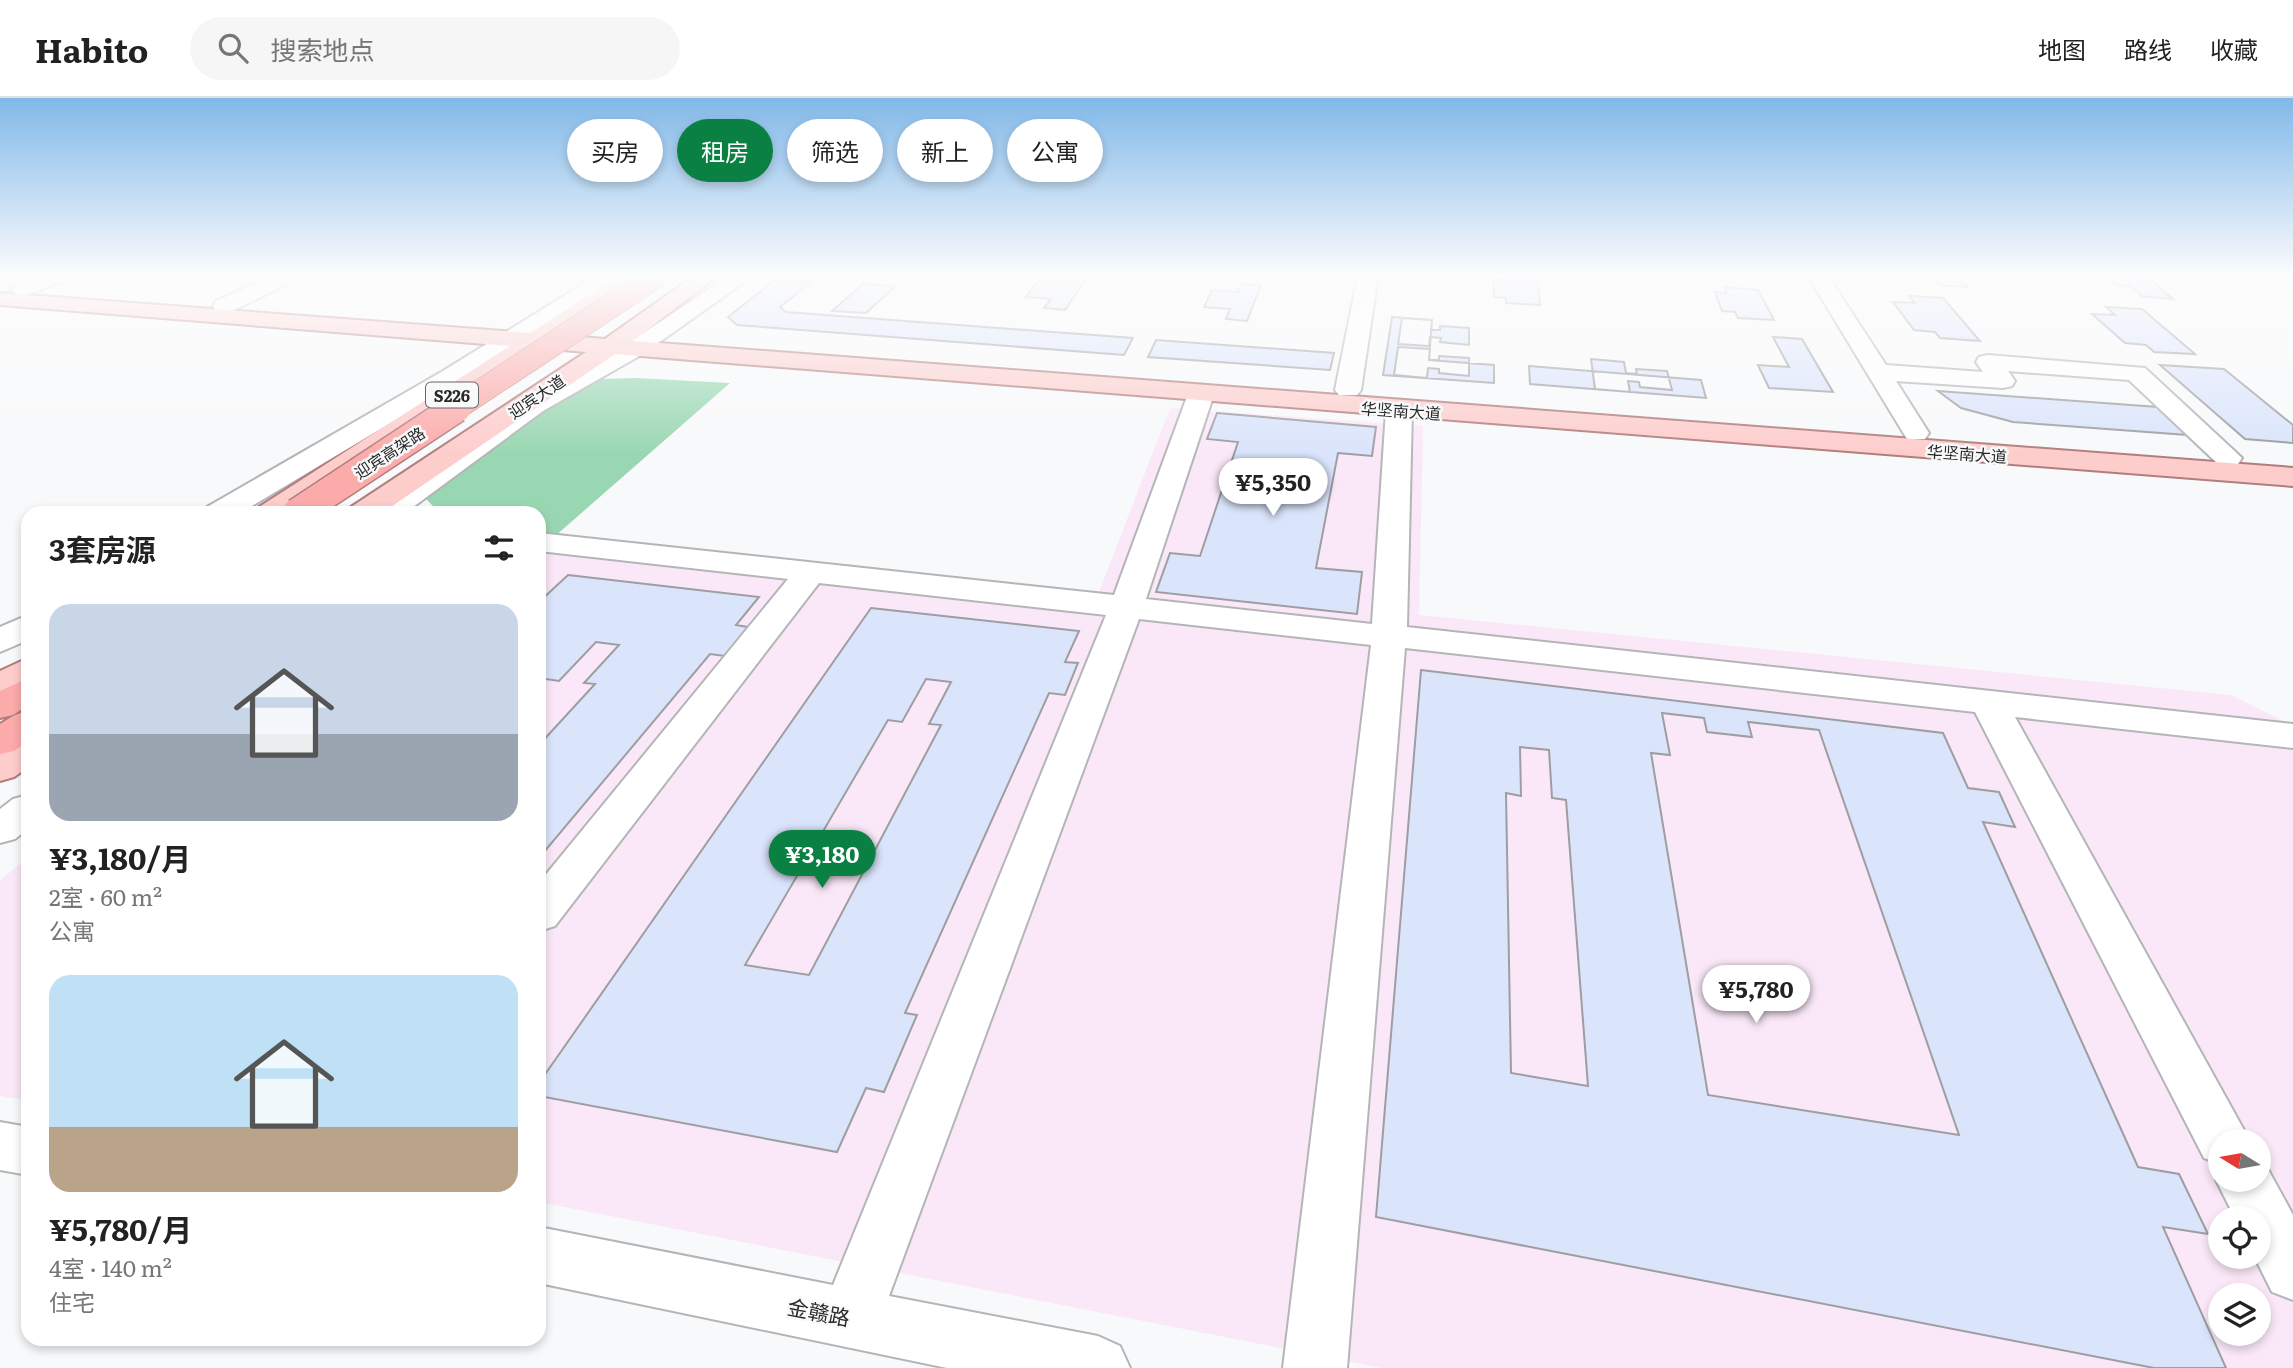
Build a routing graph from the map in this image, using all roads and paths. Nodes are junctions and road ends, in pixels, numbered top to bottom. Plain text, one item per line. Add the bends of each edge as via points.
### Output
1 (528, 335) edge
2 (528, 335) edge
3 (544, 335) edge
4 (566, 335) edge
5 (595, 335) edge
6 (639, 335) edge
7 (643, 335) edge
8 (1358, 335) edge
9 (1855, 335) edge
10 (630, 343) junction
11 (1878, 373) junction
12 (1348, 390) junction
13 (1201, 394) junction
14 (1399, 410) junction
15 (1916, 433) junction
16 (2228, 458) junction
17 (2293, 463) edge
18 (2293, 477) edge
19 (230, 506) edge
20 (280, 506) edge
21 (308, 506) edge
22 (346, 506) edge
23 (373, 506) edge
24 (395, 506) edge
25 (546, 543) edge
26 (811, 572) junction
27 (1126, 607) junction
28 (21, 629) edge
29 (1389, 636) junction
30 (0, 642) edge
31 (21, 674) edge
32 (0, 687) edge
33 (21, 692) edge
34 (1989, 703) junction
35 (0, 705) edge
36 (21, 728) edge
37 (2293, 736) edge
38 (0, 742) edge
39 (21, 753) edge
40 (0, 768) edge
41 (21, 814) edge
42 (0, 830) edge
43 (546, 905) edge
44 (2217, 1129) edge
45 (0, 1146) edge
46 (21, 1150) edge
47 (2250, 1192) edge
48 (546, 1256) edge
49 (2293, 1272) edge
50 (850, 1318) junction
51 (1098, 1368) edge
52 (1315, 1368) edge

1 - 19 street
2 - 20 main road, S226
3 - 10 main road, 华坚南大道
4 - 21 highway, 迎宾高架路, bridge
5 - 22 highway, 迎宾高架路
6 - 10 main road, 迎宾大道 / S226
7 - 10 street
8 - 12 street
9 - 11 street
10 - 12 main road, 华坚南大道
10 - 13 main road, 华坚南大道
10 - 23 main road, 迎宾大道 / S226
10 - 24 street
11 - 15 street
11 - 16 street via 2003,381 1988,362 2136,373
12 - 15 main road, 华坚南大道
13 - 14 main road, 华坚南大道
13 - 27 street
14 - 18 main road, 华坚南大道
14 - 29 street
15 - 16 main road, 华坚南大道
16 - 17 main road, 华坚南大道
25 - 26 street
26 - 27 street
26 - 43 street
27 - 29 street
27 - 50 street
28 - 30 street
29 - 34 street
29 - 52 street
31 - 32 main road
33 - 35 highway
34 - 37 street
34 - 44 street
36 - 38 highway
39 - 40 main road
41 - 42 street
45 - 46 street
47 - 49 street
48 - 50 street, 金赣路
50 - 51 street, 金赣路

